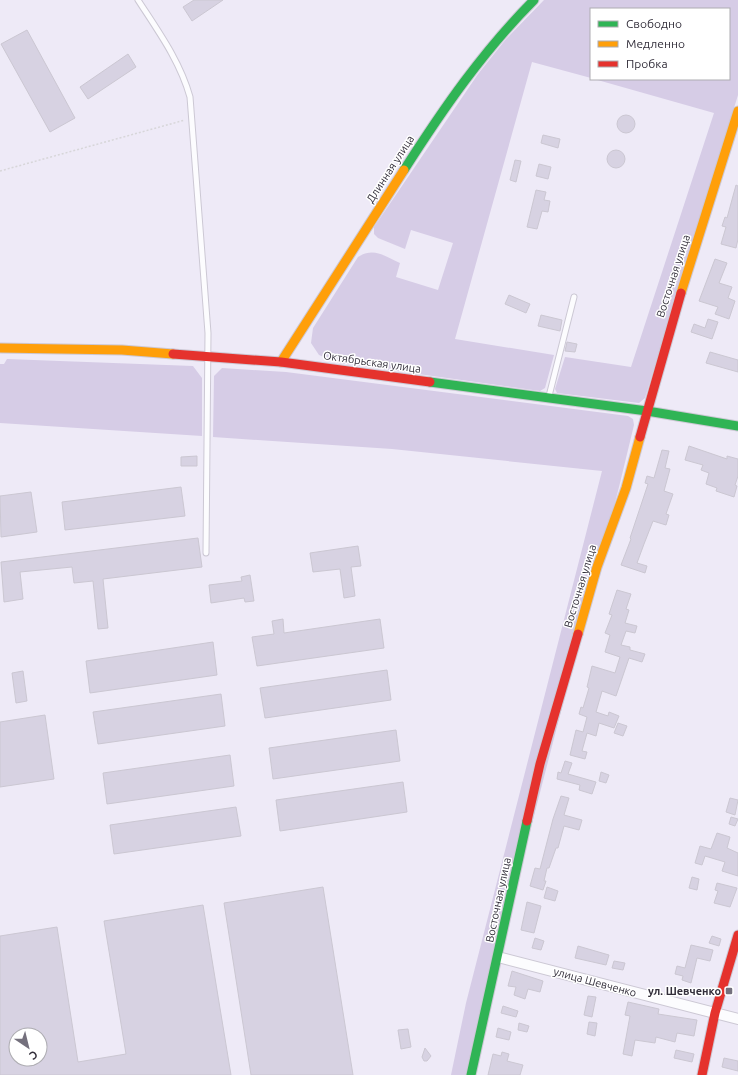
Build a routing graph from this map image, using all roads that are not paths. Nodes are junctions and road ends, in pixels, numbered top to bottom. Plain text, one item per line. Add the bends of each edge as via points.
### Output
1 (138, 0) edge
2 (534, 0) edge
3 (738, 111) edge
4 (574, 297) dead end
5 (0, 348) edge
6 (207, 356) junction
7 (281, 362) junction
8 (548, 397) junction
9 (647, 411) junction
10 (738, 426) edge
11 (206, 553) dead end
12 (738, 935) edge
13 (498, 957) junction
14 (715, 1013) junction
15 (738, 1019) edge
16 (472, 1075) edge
17 (702, 1075) edge

1 - 6 lane via 178,64 190,97 208,333
2 - 7 street, Длинная улица via 496,39 473,69 420,145
3 - 9 street, Восточная улица via 672,320
4 - 8 lane
5 - 6 street, Октябрьская улица via 122,350
6 - 7 street, Октябрьская улица
6 - 11 lane
7 - 8 street, Октябрьская улица
8 - 9 street, Октябрьская улица
9 - 10 street, Октябрьская улица
9 - 13 street, Восточная улица via 626,488 598,567 540,764
12 - 14 street
13 - 14 street, улица Шевченко
13 - 16 street, Восточная улица
14 - 15 street, улица Шевченко
14 - 17 street

